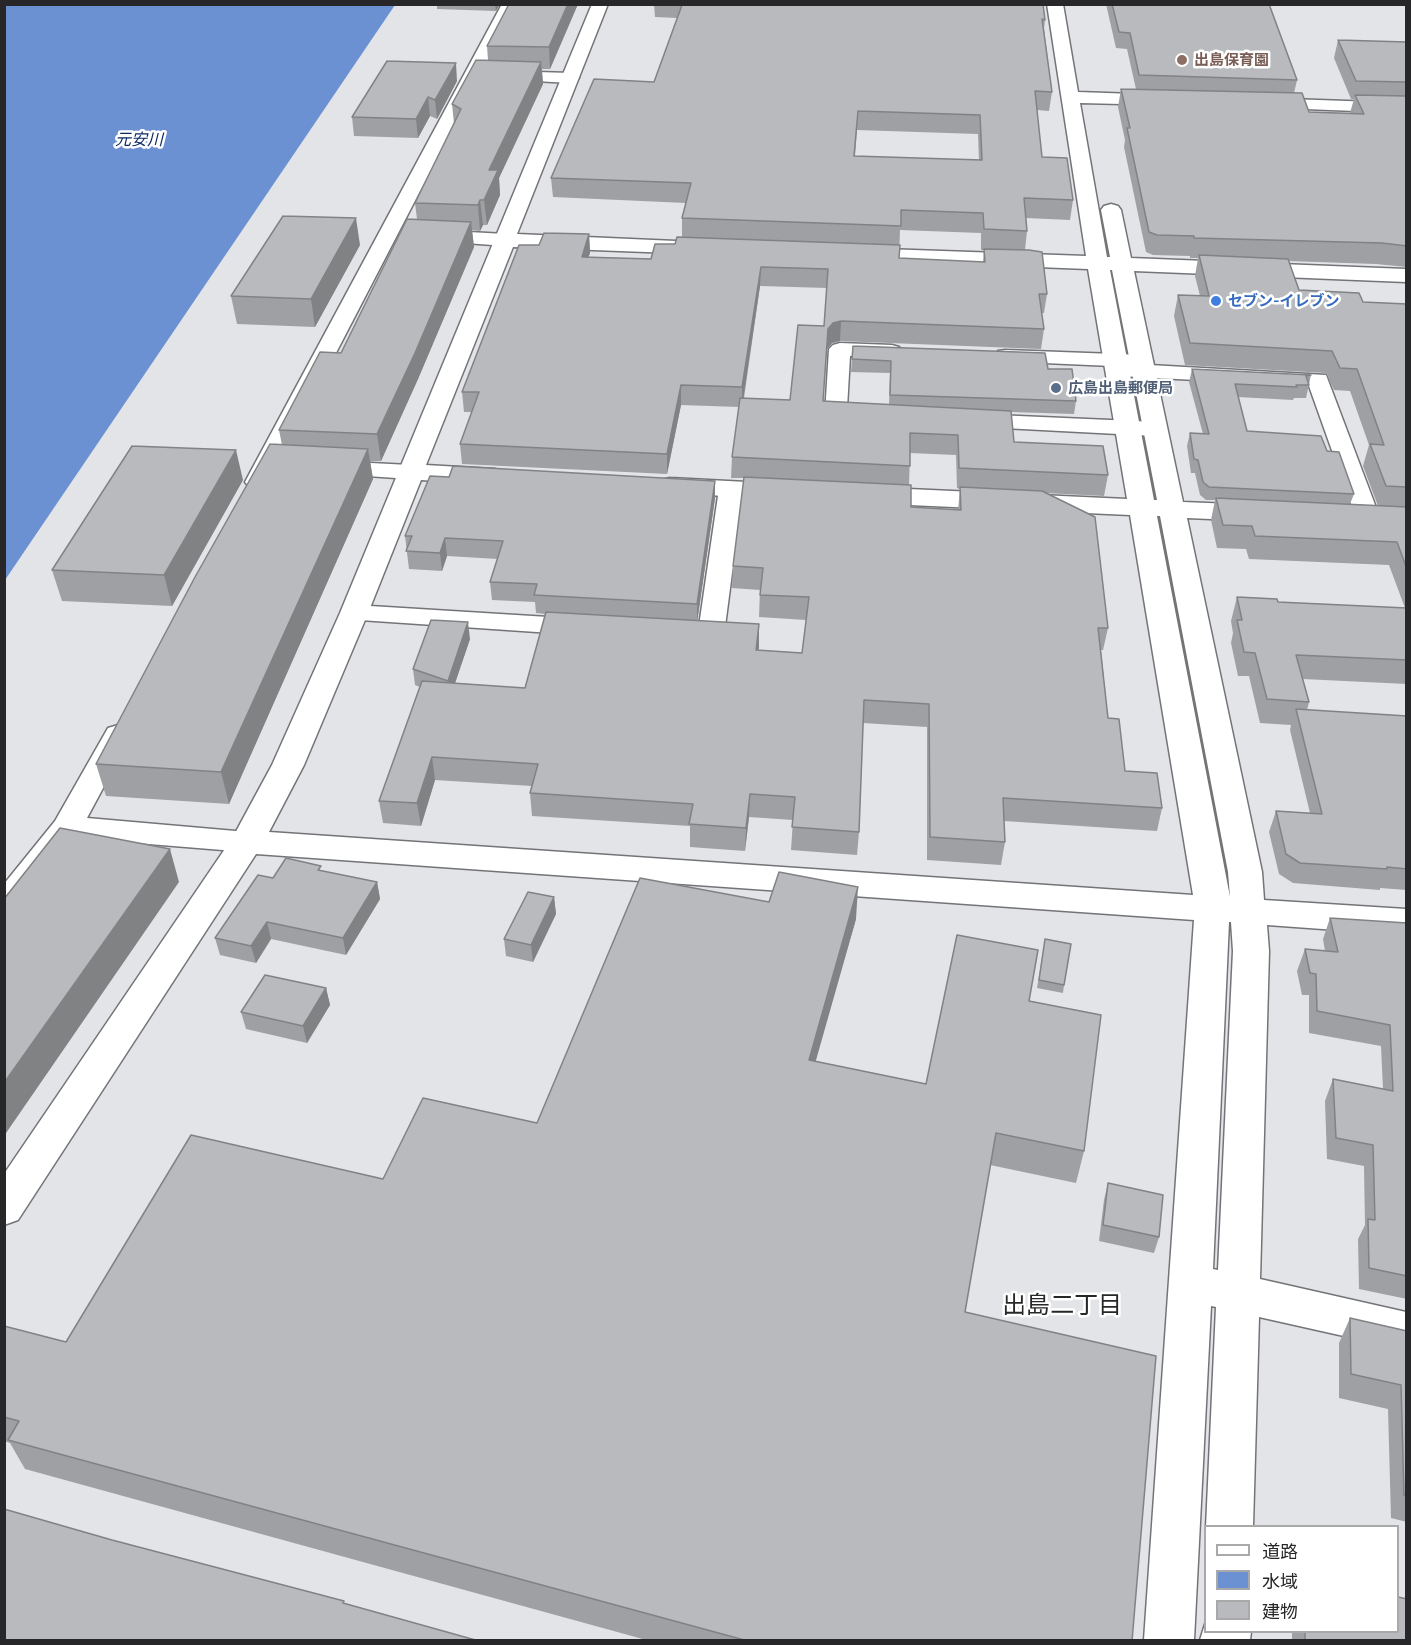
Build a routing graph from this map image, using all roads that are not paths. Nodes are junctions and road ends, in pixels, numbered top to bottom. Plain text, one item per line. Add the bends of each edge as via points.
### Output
1 (510, 4) edge
2 (600, 4) edge
3 (1055, 4) edge
4 (1073, 4) edge
5 (472, 75) junction
6 (571, 78) junction
7 (1080, 97) junction
8 (1182, 101) edge
9 (1241, 103) edge
10 (1407, 108) edge
11 (386, 234) junction
12 (506, 240) junction
13 (720, 248) edge
14 (838, 253) edge
15 (1110, 264) junction
16 (1407, 275) edge
17 (910, 352) edge
18 (981, 355) edge
19 (1130, 366) junction
20 (884, 417) edge
21 (955, 420) edge
22 (1142, 428) junction
23 (288, 466) junction
24 (410, 472) junction
25 (517, 478) edge
26 (648, 485) edge
27 (731, 489) junction
28 (249, 496) edge
29 (1157, 508) junction
30 (1278, 514) edge
31 (1357, 517) joint
32 (1397, 519) edge
33 (354, 613) junction
34 (604, 628) edge
35 (663, 632) edge
36 (129, 713) edge
37 (67, 827) junction
38 (247, 842) junction
39 (4, 906) edge
40 (1212, 909) junction
41 (1248, 912) junction
42 (1407, 922) edge
43 (4, 1208) edge
44 (1191, 1283) junction
45 (1238, 1293) junction
46 (1407, 1331) edge
47 (1229, 1525) edge
48 (1169, 1641) edge

1 - 5 street
2 - 6 street
3 - 7 street
4 - 7 street
5 - 6 street
5 - 11 street
6 - 12 street
7 - 8 street
7 - 15 street
9 - 10 street
11 - 12 street
11 - 23 street
12 - 13 street
12 - 24 street
14 - 15 street
15 - 16 street
15 - 19 street
17 - 20 street via 840,349 836,414
18 - 19 street
19 - 22 street
19 - 31 street via 1318,380
21 - 22 street
22 - 29 street
23 - 24 street
23 - 28 street
24 - 25 street
24 - 33 street
26 - 27 street
27 - 29 street
27 - 35 street via 711,634
29 - 30 street
29 - 40 street
29 - 41 street via 1245,872
31 - 32 street
33 - 34 street
33 - 38 street via 288,765
36 - 37 street
37 - 38 street
37 - 39 street
38 - 40 street
38 - 43 street
40 - 41 street
40 - 44 street
41 - 42 street
41 - 45 street via 1251,951
44 - 45 street
44 - 48 street
45 - 46 street
45 - 47 street

